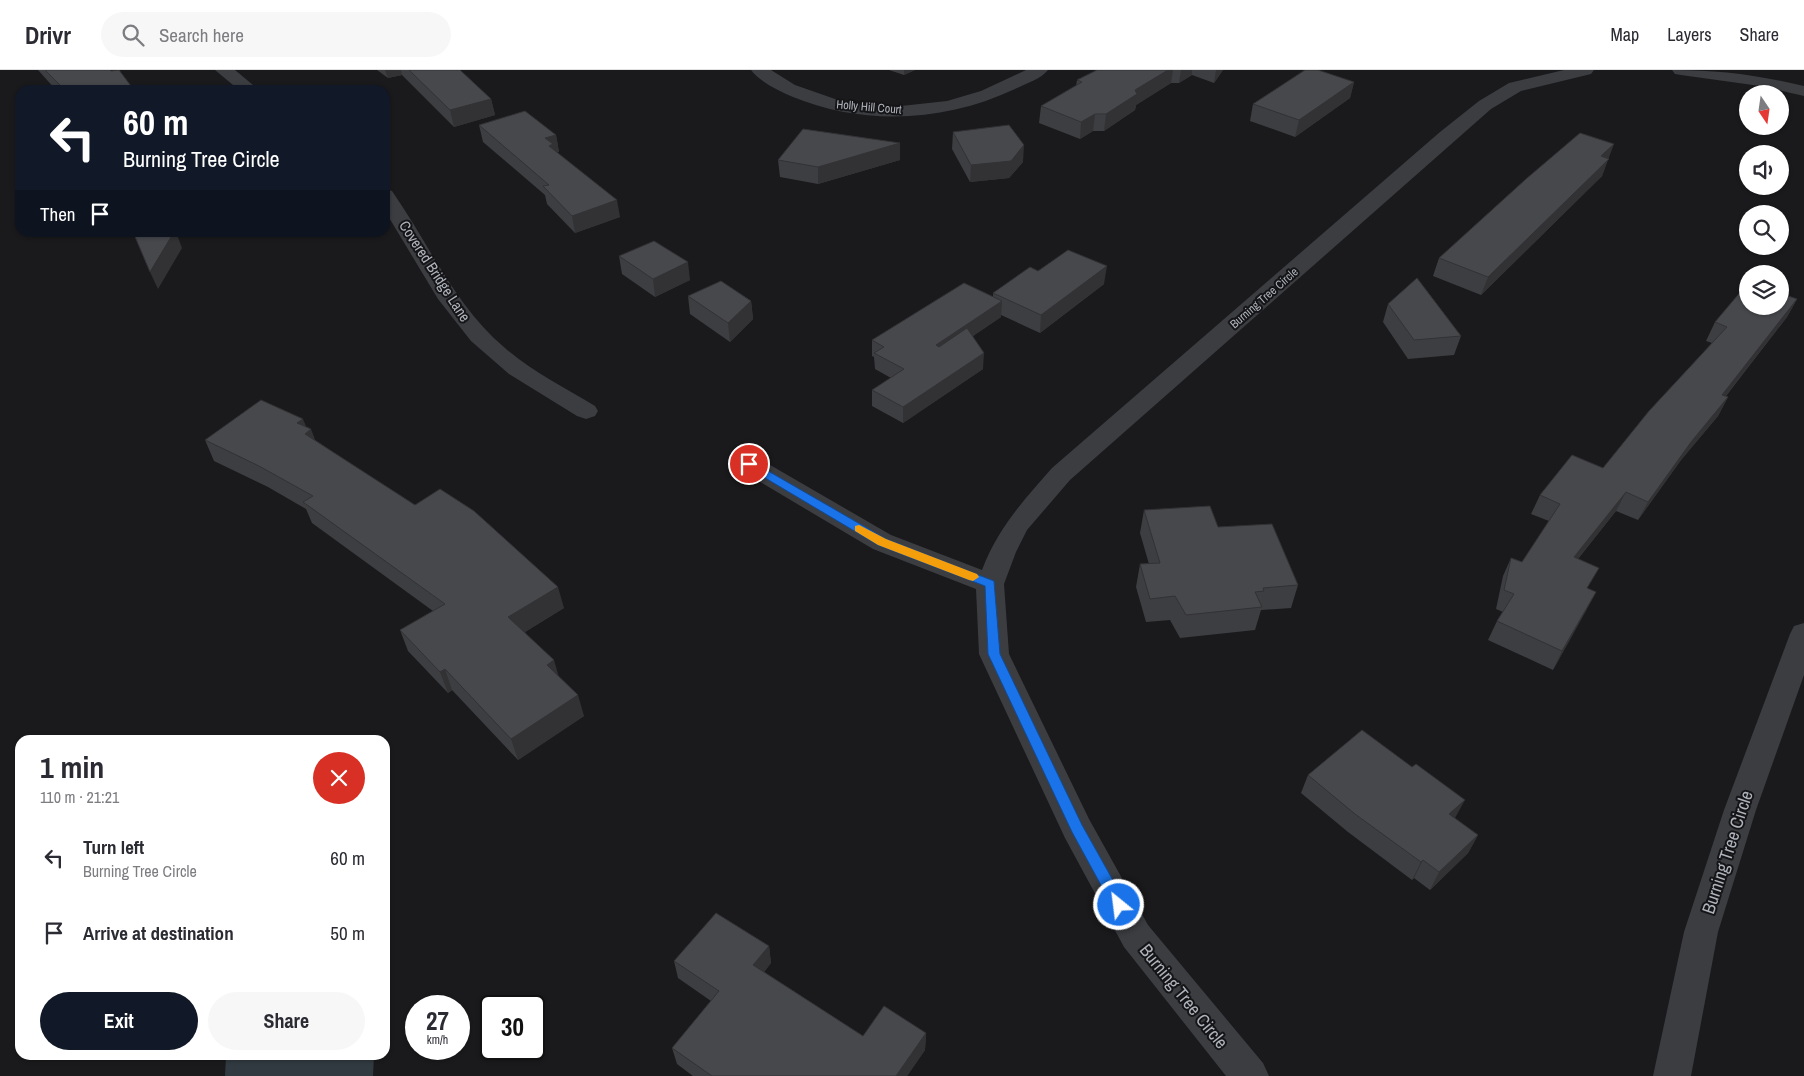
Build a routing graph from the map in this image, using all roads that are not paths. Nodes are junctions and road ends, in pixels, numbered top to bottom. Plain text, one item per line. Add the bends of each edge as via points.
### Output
1 (224, 70) edge
2 (760, 70) edge
3 (1039, 70) edge
4 (1585, 70) edge
5 (1681, 70) edge
6 (244, 85) edge
7 (1804, 91) edge
8 (390, 203) edge
9 (586, 410) dead end
10 (749, 464) dead end
11 (990, 584) junction
12 (1804, 634) edge
13 (1250, 1076) edge
14 (1672, 1076) edge

1 - 6 street
2 - 3 street, Holly Hill Court via 788,88 832,105 894,111 934,109 968,102
4 - 11 street, Burning Tree Circle via 1515,87 1485,105 1447,136 1061,474 1017,525
5 - 7 street
8 - 9 street, Covered Bridge Lane via 455,307 477,334 517,369
10 - 11 street via 882,542
11 - 13 street, Burning Tree Circle via 994,654 1077,828 1136,936
12 - 14 street, Burning Tree Circle via 1740,810 1701,932

